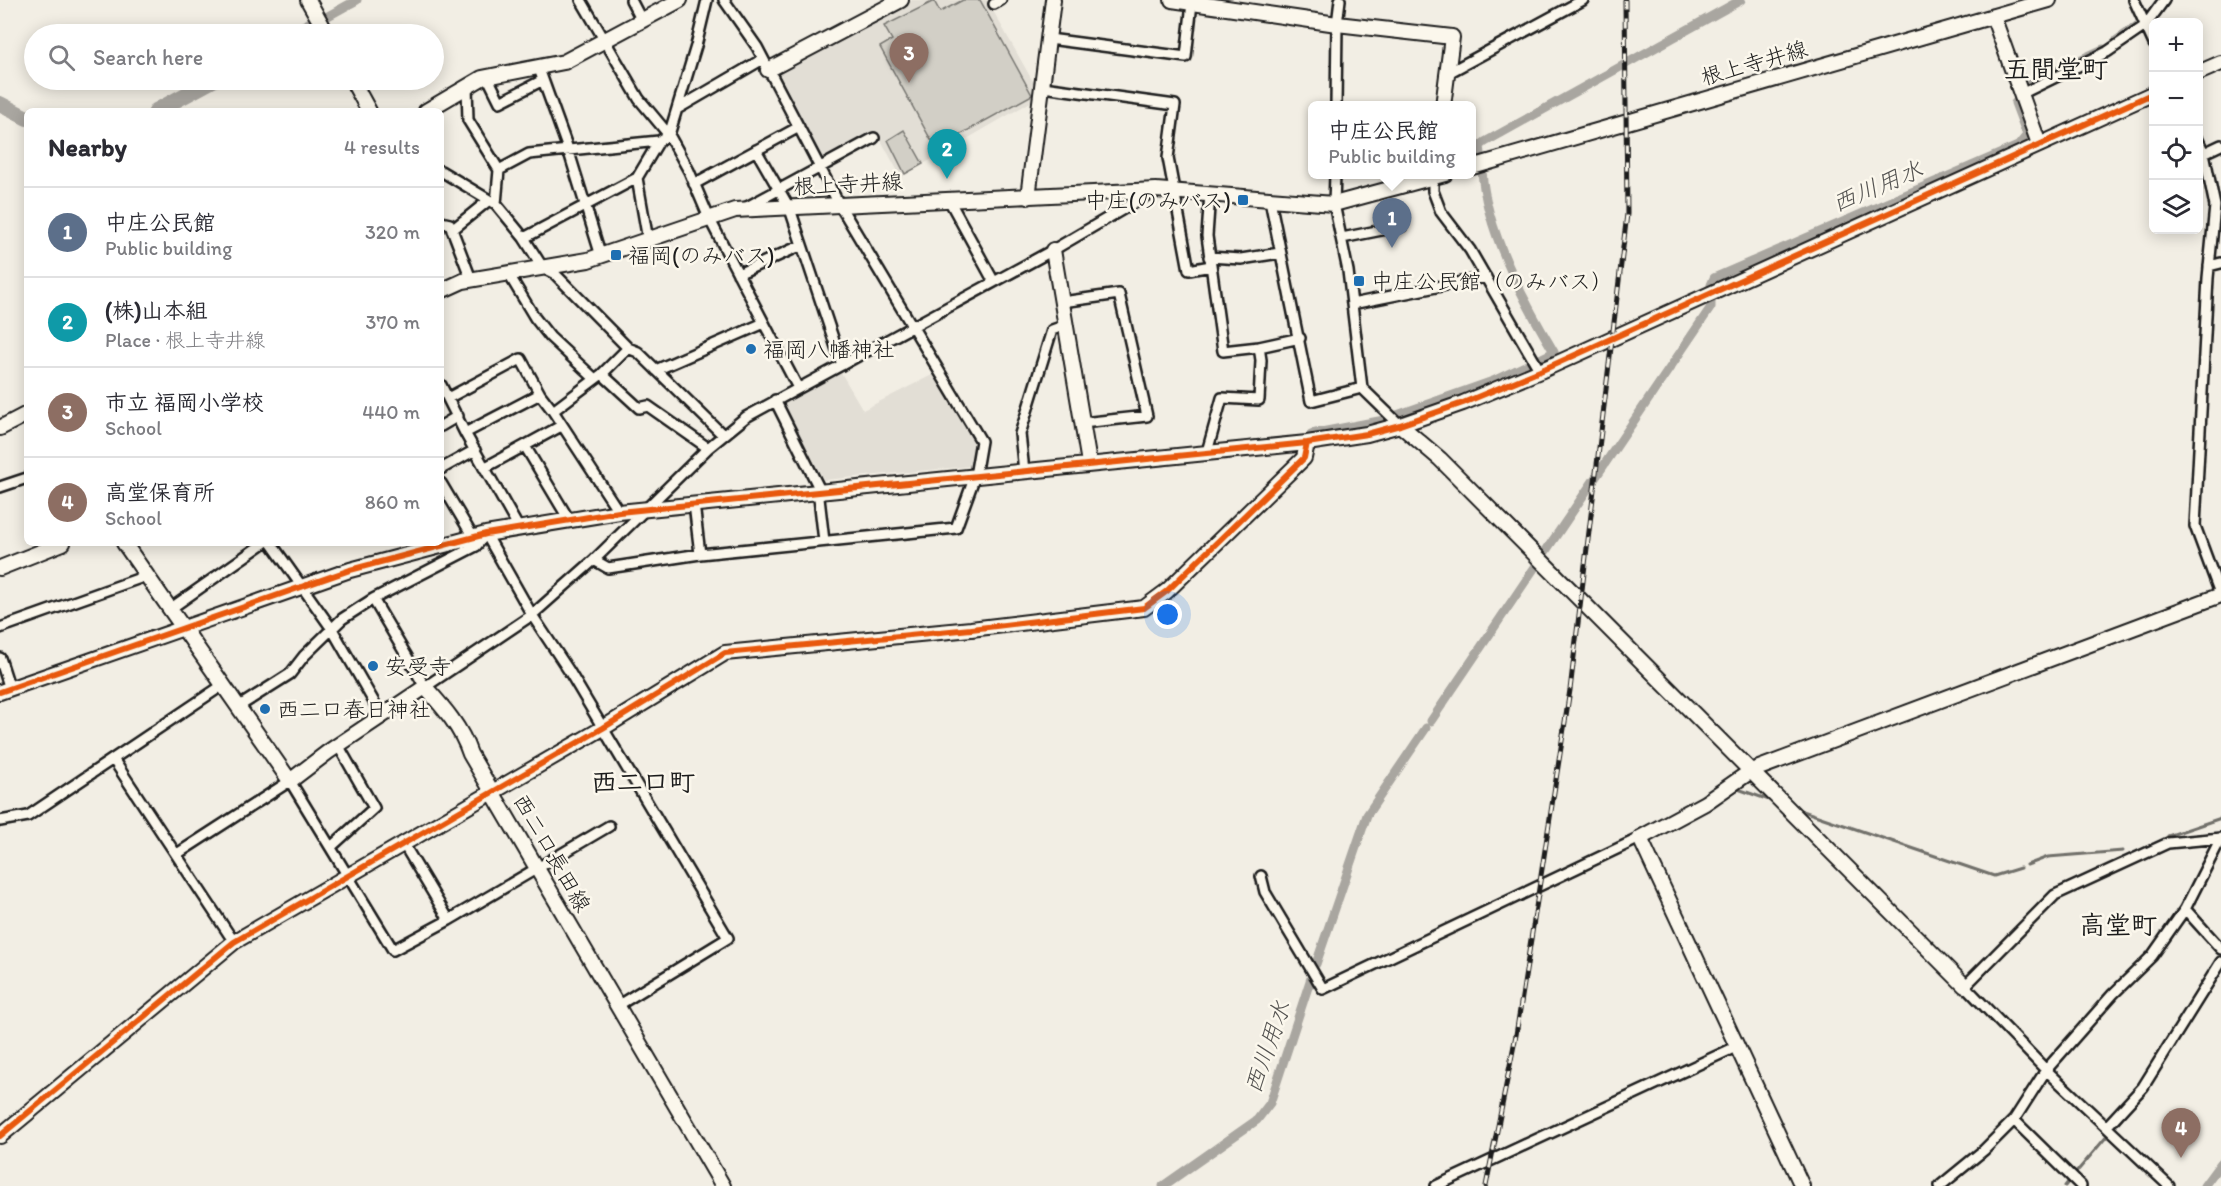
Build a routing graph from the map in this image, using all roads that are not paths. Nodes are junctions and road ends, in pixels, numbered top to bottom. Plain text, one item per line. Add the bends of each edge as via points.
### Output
1 (308, 0) edge
2 (581, 0) edge
3 (631, 0) edge
4 (680, 0) edge
5 (707, 0) edge
6 (724, 0) edge
7 (901, 0) edge
8 (1053, 0) edge
9 (1172, 0) edge
10 (1340, 0) edge
11 (1583, 0) edge
12 (2049, 0) edge
13 (2134, 0) edge
14 (2164, 0) edge
15 (1192, 3) junction
16 (1993, 16) junction
17 (642, 21) junction
18 (321, 24) edge
19 (1337, 24) junction
20 (2145, 26) junction
21 (2149, 34) edge
22 (1049, 39) junction
23 (604, 42) junction
24 (2221, 63) edge
25 (766, 65) junction
26 (538, 66) junction
27 (2201, 72) edge
28 (1448, 73) junction
29 (487, 76) junction
30 (543, 80) junction
31 (467, 86) junction
32 (1043, 87) junction
33 (357, 90) edge
34 (2021, 94) junction
35 (2149, 95) edge
36 (1336, 101) edge
37 (1444, 101) edge
38 (367, 108) edge
39 (431, 108) edge
40 (677, 109) junction
41 (799, 127) junction
42 (669, 135) junction
43 (874, 138) dead end
44 (659, 141) junction
45 (2039, 144) junction
46 (2221, 145) edge
47 (568, 149) junction
48 (756, 150) junction
49 (2204, 153) joint
50 (819, 166) junction
51 (1476, 166) edge
52 (499, 170) junction
53 (444, 173) edge
54 (637, 178) junction
55 (1335, 179) edge
56 (1426, 179) edge
57 (1436, 179) edge
58 (694, 184) junction
59 (2216, 188) edge
60 (778, 189) junction
61 (1156, 190) junction
62 (1174, 190) junction
63 (1210, 193) junction
64 (1028, 197) junction
65 (949, 200) junction
66 (1270, 200) junction
67 (492, 202) junction
68 (586, 204) junction
69 (839, 204) junction
70 (1335, 204) junction
71 (790, 208) junction
72 (742, 210) junction
73 (709, 218) junction
74 (444, 223) edge
75 (1402, 226) dead end
76 (452, 230) junction
77 (524, 238) junction
78 (1342, 238) junction
79 (648, 240) junction
80 (802, 245) junction
81 (1053, 250) junction
82 (1280, 253) junction
83 (602, 256) junction
84 (1210, 262) junction
85 (2221, 263) edge
86 (2209, 266) junction
87 (543, 268) junction
88 (508, 273) junction
89 (738, 274) junction
90 (1486, 277) junction
91 (471, 279) junction
92 (994, 282) junction
93 (444, 290) edge
94 (1062, 302) junction
95 (1352, 304) junction
96 (764, 323) junction
97 (1066, 325) junction
98 (912, 328) junction
99 (1300, 338) junction
100 (1259, 347) junction
101 (628, 348) junction
102 (842, 364) junction
103 (656, 370) junction
104 (1540, 371) junction
105 (598, 376) junction
106 (798, 388) junction
107 (1362, 388) junction
108 (444, 391) edge
109 (540, 394) junction
110 (448, 398) junction
111 (775, 400) junction
112 (553, 411) junction
113 (24, 416) edge
114 (458, 416) junction
115 (1082, 423) junction
116 (444, 424) edge
117 (1400, 425) junction
118 (561, 426) junction
119 (0, 428) edge
120 (465, 433) junction
121 (723, 435) junction
122 (1307, 443) junction
123 (525, 446) junction
124 (708, 448) junction
125 (475, 450) junction
126 (1208, 452) junction
127 (1089, 464) junction
128 (444, 467) edge
129 (484, 468) junction
130 (1024, 471) junction
131 (975, 476) junction
132 (24, 479) edge
133 (0, 487) edge
134 (444, 487) edge
135 (821, 492) junction
136 (694, 504) junction
137 (642, 510) junction
138 (619, 512) junction
139 (568, 518) junction
140 (518, 527) junction
141 (479, 535) junction
142 (824, 541) junction
143 (444, 545) edge
144 (55, 546) edge
145 (126, 546) edge
146 (260, 546) edge
147 (273, 546) edge
148 (440, 546) edge
149 (700, 554) junction
150 (594, 560) junction
151 (0, 568) edge
152 (146, 576) junction
153 (300, 586) junction
154 (2221, 596) edge
155 (374, 599) junction
156 (170, 609) junction
157 (532, 615) junction
158 (0, 628) edge
159 (183, 628) junction
160 (332, 628) junction
161 (0, 658) edge
162 (223, 685) junction
163 (425, 687) junction
164 (5, 690) edge
165 (238, 707) junction
166 (382, 716) junction
167 (603, 728) junction
168 (338, 745) junction
169 (113, 759) junction
170 (1751, 771) junction
171 (290, 781) junction
172 (493, 792) junction
173 (0, 821) edge
174 (609, 826) dead end
175 (1640, 838) junction
176 (2221, 838) edge
177 (403, 843) junction
178 (331, 847) junction
179 (177, 854) junction
180 (537, 868) junction
181 (348, 875) junction
182 (1261, 876) dead end
183 (2185, 909) junction
184 (449, 920) junction
185 (234, 942) junction
186 (2221, 949) edge
187 (2221, 963) edge
188 (1965, 986) junction
189 (617, 1006) junction
190 (1738, 1046) junction
191 (2046, 1070) junction
192 (2014, 1120) junction
193 (2108, 1125) junction
194 (0, 1136) edge
195 (723, 1186) edge
196 (1436, 1186) edge
197 (1802, 1186) edge
198 (1940, 1186) edge
199 (2081, 1186) edge
200 (2169, 1186) edge

1 - 18 street
2 - 23 street
3 - 17 street
4 - 17 street
5 - 40 street
6 - 25 street
7 - 25 street
8 - 22 street
9 - 15 street
10 - 19 street
11 - 28 street
12 - 16 street, 根上寺井線
13 - 20 street
14 - 20 street
15 - 19 street
15 - 22 street via 1186,57
16 - 34 street
16 - 51 street, 根上寺井線
17 - 23 street
19 - 28 street via 1452,37
19 - 36 street
20 - 21 street
20 - 34 street via 2107,52
22 - 32 street
23 - 26 street via 564,62
23 - 42 street via 639,99
24 - 27 street
25 - 40 street
25 - 41 street
26 - 29 street
26 - 30 street
28 - 37 street
29 - 30 street via 501,102
29 - 31 street
30 - 47 street
31 - 39 street
31 - 52 street via 468,120
32 - 62 street via 1174,105 1168,158
32 - 64 street
33 - 38 street
34 - 45 street
35 - 45 street
40 - 42 street
41 - 48 street
41 - 50 street
42 - 44 street
42 - 58 street
43 - 50 street
44 - 47 street
44 - 54 street
45 - 104 street
46 - 49 street
47 - 52 street via 529,154
47 - 68 street
48 - 58 street
48 - 60 street
49 - 59 street
50 - 60 street
50 - 69 street
52 - 67 street
53 - 67 street
54 - 68 street
54 - 79 street
55 - 70 street
56 - 70 street, 根上寺井線
57 - 90 street via 1433,191 1441,212
58 - 73 street
59 - 86 street
60 - 71 street
60 - 72 street
61 - 62 street, 根上寺井線
61 - 64 street, 根上寺井線
61 - 81 street
62 - 63 street, 根上寺井線
62 - 84 street via 1189,270
63 - 66 street, 根上寺井線
63 - 84 street
64 - 65 street, 根上寺井線
65 - 69 street, 根上寺井線
65 - 92 street
66 - 70 street, 根上寺井線
66 - 82 street
67 - 76 street
67 - 77 street
68 - 77 street
68 - 83 street
69 - 71 street, 根上寺井線
69 - 98 street
70 - 78 street
71 - 72 street, 根上寺井線
71 - 80 street
72 - 73 street, 根上寺井線
73 - 79 street, 根上寺井線
73 - 89 street
74 - 76 street via 450,224
75 - 78 street
76 - 91 street
77 - 87 street
78 - 95 street
79 - 83 street, 根上寺井線
80 - 89 street
80 - 102 street
81 - 92 street
81 - 94 street
82 - 84 street
82 - 99 street
83 - 87 street, 根上寺井線
84 - 100 street via 1223,351
85 - 86 street
86 - 154 street via 2195,526
87 - 88 street, 根上寺井線
87 - 101 street via 555,274
88 - 91 street, 根上寺井線
88 - 105 street via 550,337
89 - 96 street
90 - 95 street
90 - 104 street
91 - 93 street, 根上寺井線
92 - 98 street
94 - 97 street
94 - 115 street via 1119,294 1147,416
95 - 107 street
96 - 103 street
96 - 106 street
97 - 115 street
97 - 130 street via 1052,330 1020,434
98 - 102 street
98 - 131 street via 981,441
99 - 100 street
99 - 107 street via 1311,401
100 - 126 street via 1259,400 1222,398
101 - 103 street via 638,352
101 - 105 street
102 - 106 street
103 - 121 street
104 - 117 street
105 - 112 street
105 - 124 street via 639,408 648,406
106 - 111 street
107 - 117 street
108 - 110 street
109 - 110 street via 521,359
109 - 112 street
109 - 120 street
110 - 114 street
111 - 121 street
111 - 135 street
112 - 118 street
113 - 119 street
114 - 116 street
114 - 120 street
115 - 127 street
117 - 122 street
117 - 170 street via 1440,459
118 - 123 street
118 - 138 street
120 - 125 street
121 - 124 street
122 - 126 street
122 - 167 street via 1304,459 1167,591 1144,608 724,653
123 - 129 street
123 - 139 street
124 - 137 street
125 - 128 street
125 - 129 street
126 - 127 street
127 - 130 street
129 - 140 street
130 - 131 street
131 - 135 street
131 - 142 street via 956,528
132 - 133 street
134 - 141 street
135 - 136 street
135 - 142 street
136 - 137 street
136 - 149 street
137 - 138 street
137 - 150 street
138 - 139 street
139 - 140 street
140 - 141 street
141 - 143 street
141 - 155 street via 476,546
141 - 157 street
142 - 149 street
144 - 151 street
145 - 152 street
146 - 156 street
147 - 153 street
148 - 153 street
149 - 150 street via 608,568
150 - 157 street
152 - 156 street
152 - 158 street
153 - 159 street
153 - 160 street
154 - 170 street
155 - 160 street
155 - 163 street
156 - 159 street
157 - 163 street
157 - 167 street
159 - 162 street
159 - 164 street
160 - 165 street via 290,674
160 - 166 street
161 - 164 street
162 - 165 street
162 - 169 street
163 - 166 street
163 - 172 street, 西二口長田線 via 464,734 470,754
165 - 171 street
166 - 168 street
167 - 172 street
167 - 189 street via 729,938
168 - 171 street
168 - 178 street via 374,808
169 - 173 street via 28,816
169 - 179 street
170 - 175 street via 1705,803
170 - 188 street
171 - 178 street
171 - 179 street
172 - 177 street
172 - 180 street, 西二口長田線
174 - 180 street
175 - 182 street via 1323,989 1265,892
175 - 190 street
176 - 183 street
176 - 188 street via 2168,843 2055,895
177 - 181 street
177 - 184 street
178 - 181 street
179 - 185 street
180 - 184 street
180 - 189 street, 西二口長田線
181 - 184 street via 393,950
181 - 185 street
183 - 186 street
183 - 191 street via 2152,956
185 - 194 street
187 - 193 street via 2143,1087
188 - 191 street
189 - 195 street, 西二口長田線
190 - 196 street
190 - 197 street
191 - 192 street
191 - 193 street
192 - 198 street
192 - 199 street
193 - 200 street

